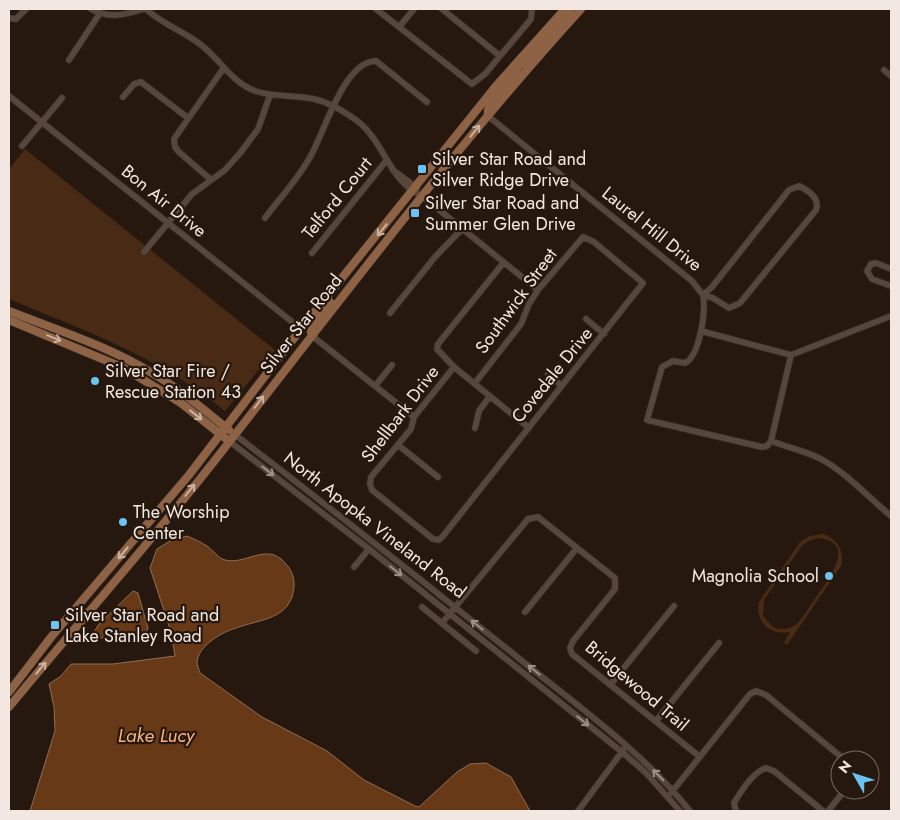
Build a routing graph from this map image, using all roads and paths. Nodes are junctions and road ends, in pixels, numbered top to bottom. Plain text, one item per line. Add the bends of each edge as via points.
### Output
1 (26, 9) edge
2 (91, 9) edge
3 (145, 9) edge
4 (376, 9) edge
5 (414, 9) edge
6 (442, 9) edge
7 (532, 9) edge
8 (566, 9) edge
9 (570, 9) edge
10 (582, 9) edge
11 (100, 13) junction
12 (9, 18) edge
13 (399, 27) junction
14 (525, 52) junction
15 (500, 56) junction
16 (69, 60) dead end
17 (223, 69) junction
18 (526, 70) junction
19 (884, 70) dead end
20 (891, 76) edge
21 (270, 95) junction
22 (9, 96) edge
23 (123, 96) dead end
24 (62, 98) dead end
25 (427, 102) dead end
26 (332, 106) junction
27 (488, 116) junction
28 (188, 118) junction
29 (42, 122) junction
30 (22, 146) dead end
31 (386, 161) junction
32 (210, 179) junction
33 (414, 189) junction
34 (422, 196) junction
35 (265, 218) dead end
36 (168, 224) junction
37 (462, 229) junction
38 (583, 237) joint
39 (144, 252) dead end
40 (312, 253) dead end
41 (504, 262) junction
42 (352, 266) junction
43 (891, 269) edge
44 (891, 286) edge
45 (538, 290) junction
46 (703, 295) junction
47 (9, 311) edge
48 (390, 313) dead end
49 (891, 316) edge
50 (586, 319) dead end
51 (9, 320) edge
52 (301, 330) junction
53 (701, 331) junction
54 (604, 334) junction
55 (311, 335) junction
56 (791, 355) junction
57 (392, 365) dead end
58 (454, 367) junction
59 (548, 374) dead end
60 (475, 383) junction
61 (375, 386) junction
62 (562, 386) junction
63 (490, 396) junction
64 (414, 417) junction
65 (475, 428) dead end
66 (528, 428) junction
67 (223, 430) junction
68 (234, 434) junction
69 (229, 441) junction
70 (771, 442) junction
71 (398, 445) junction
72 (438, 477) dead end
73 (891, 516) edge
74 (433, 539) joint
75 (577, 548) junction
76 (369, 549) junction
77 (354, 567) dead end
78 (674, 606) dead end
79 (455, 607) junction
80 (422, 608) dead end
81 (525, 612) dead end
82 (450, 614) junction
83 (442, 623) junction
84 (719, 643) dead end
85 (476, 651) dead end
86 (610, 685) junction
87 (9, 692) edge
88 (9, 706) edge
89 (656, 721) junction
90 (627, 745) junction
91 (833, 750) edge
92 (622, 752) junction
93 (700, 757) junction
94 (674, 790) junction
95 (667, 796) junction
96 (837, 800) edge
97 (578, 811) edge
98 (680, 811) edge
99 (690, 811) edge
100 (736, 811) edge
101 (823, 811) edge
102 (828, 811) edge

1 - 12 street via 16,20
2 - 11 street
3 - 11 street via 126,15
3 - 17 street via 200,44
4 - 13 street
5 - 13 street
6 - 15 street
7 - 15 street via 531,19
8 - 14 main road, Silver Star Road
9 - 18 main road via 531,55
10 - 18 main road, Silver Star Road
11 - 16 street
13 - 15 street via 472,84
14 - 27 main road via 522,64 488,105
14 - 33 main road, Silver Star Road
17 - 21 street via 254,90
17 - 28 street
18 - 27 main road, Silver Star Road
19 - 20 street
21 - 26 street via 307,97
21 - 32 street via 258,129 225,170
22 - 29 street, Bon Air Drive
23 - 28 street via 140,82
24 - 29 street
25 - 26 street via 376,61 368,61
26 - 31 street via 357,120 370,133
26 - 35 street via 310,158
34 -> 27 main road, Silver Star Road
27 - 46 street, Laurel Hill Drive via 692,281
28 - 32 street via 174,139 174,147
29 - 30 street
29 - 36 street, Bon Air Drive
31 - 33 street
31 - 40 street, Telford Court
32 - 36 street via 192,194
33 - 34 street
33 -> 42 main road, Silver Star Road
34 - 37 street
34 - 55 main road, Silver Star Road
36 - 39 street
36 - 52 street, Bon Air Drive
37 - 41 street
37 - 48 street
38 - 45 street, Southwick Street
38 - 54 street, Covedale Drive via 594,242 643,283
41 - 45 street
41 - 58 street via 438,344 441,355
42 - 52 main road, Silver Star Road
42 - 55 main road via 347,280 312,327
43 - 44 street via 876,263 871,264 867,271 872,279
45 - 60 street, Southwick Street via 528,304 521,324
46 - 46 street via 729,308 740,303 816,210 814,196 800,186 789,190
46 - 53 street, Laurel Hill Drive
47 - 67 main road, North Apopka Vineland Road via 151,372 174,387
49 - 56 street
50 - 54 street
51 -> 67 main road, North Apopka Vineland Road via 124,368
52 - 67 main road, Silver Star Road
53 - 56 street
53 - 70 street, Laurel Hill Drive via 690,361 674,361 662,367 648,420 762,447
54 - 62 street, Covedale Drive
55 - 61 street
68 -> 55 main road, Silver Star Road
56 - 70 street
57 - 61 street
58 - 60 street
58 - 64 street, Shellbark Drive
59 - 62 street
60 - 63 street
61 - 64 street
62 - 66 street, Covedale Drive
63 - 65 street via 479,411
63 - 66 street
64 - 71 street, Shellbark Drive via 411,429
66 - 74 street, Covedale Drive via 443,536 439,540
67 - 68 main road, North Apopka Vineland Road
67 - 69 main road, North Apopka Vineland Road
67 -> 87 main road, Silver Star Road
68 - 69 main road, Silver Star Road
68 - 79 street, North Apopka Vineland Road
69 -> 76 street, North Apopka Vineland Road
88 -> 69 main road, Silver Star Road
70 - 73 street via 830,465
71 - 72 street
71 - 74 street, Shellbark Drive via 371,477 372,490
75 - 79 street, Bridgewood Trail via 538,517 528,519
75 - 81 street
75 - 86 street, Bridgewood Trail via 615,578 617,584 570,648 572,654
76 - 77 street
76 -> 82 street, North Apopka Vineland Road
78 - 86 street
79 - 82 street, Bridgewood Trail
90 -> 79 street, North Apopka Vineland Road
80 - 83 street
82 - 83 street, Bridgewood Trail
82 -> 92 street, North Apopka Vineland Road
83 - 85 street
84 - 89 street
86 - 89 street, Bridgewood Trail
89 - 93 street, Bridgewood Trail
90 - 92 street
94 -> 90 street, North Apopka Vineland Road
91 - 93 street via 766,695 756,691 750,694
92 - 95 street, North Apopka Vineland Road
92 - 97 street
93 - 94 street
94 - 95 street
94 - 99 street, North Apopka Vineland Road
95 - 98 street, North Apopka Vineland Road
96 - 102 street
100 - 101 street via 734,803 738,796 760,770 766,768

